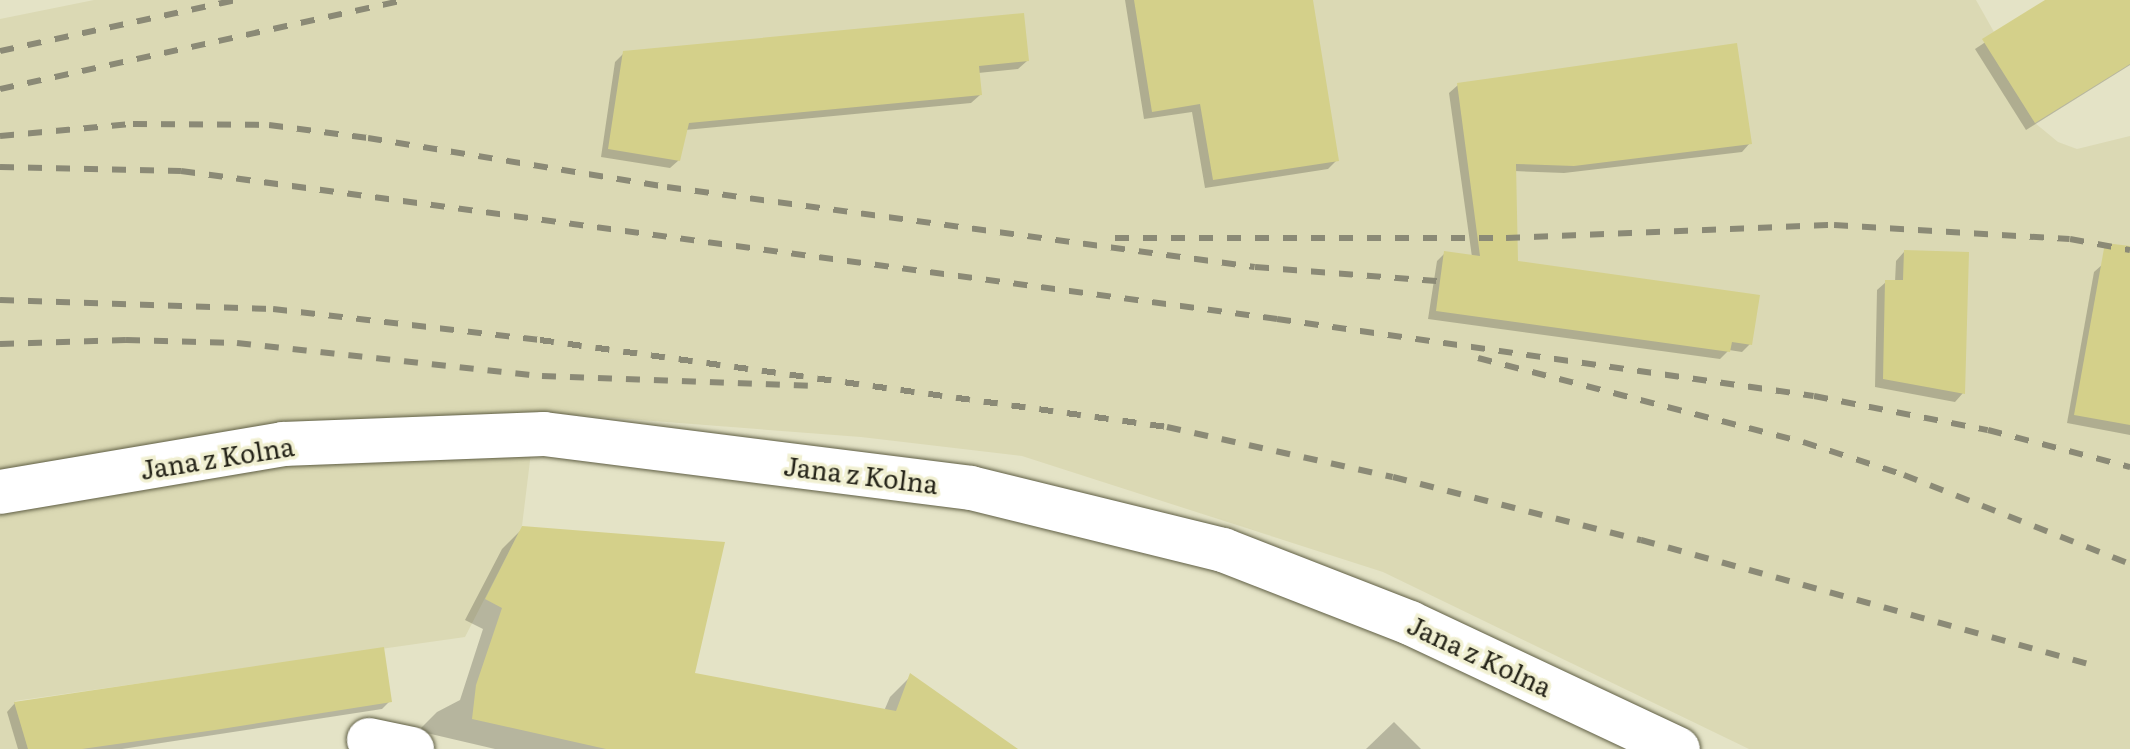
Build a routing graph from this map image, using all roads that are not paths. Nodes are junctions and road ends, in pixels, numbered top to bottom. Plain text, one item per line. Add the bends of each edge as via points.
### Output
1 (0, 492) edge
2 (369, 740) dead end
3 (412, 749) edge
4 (1678, 749) edge

1 - 4 street, Jana z Kolna via 283,444 544,434 971,488 1223,550 1410,623
2 - 3 street

